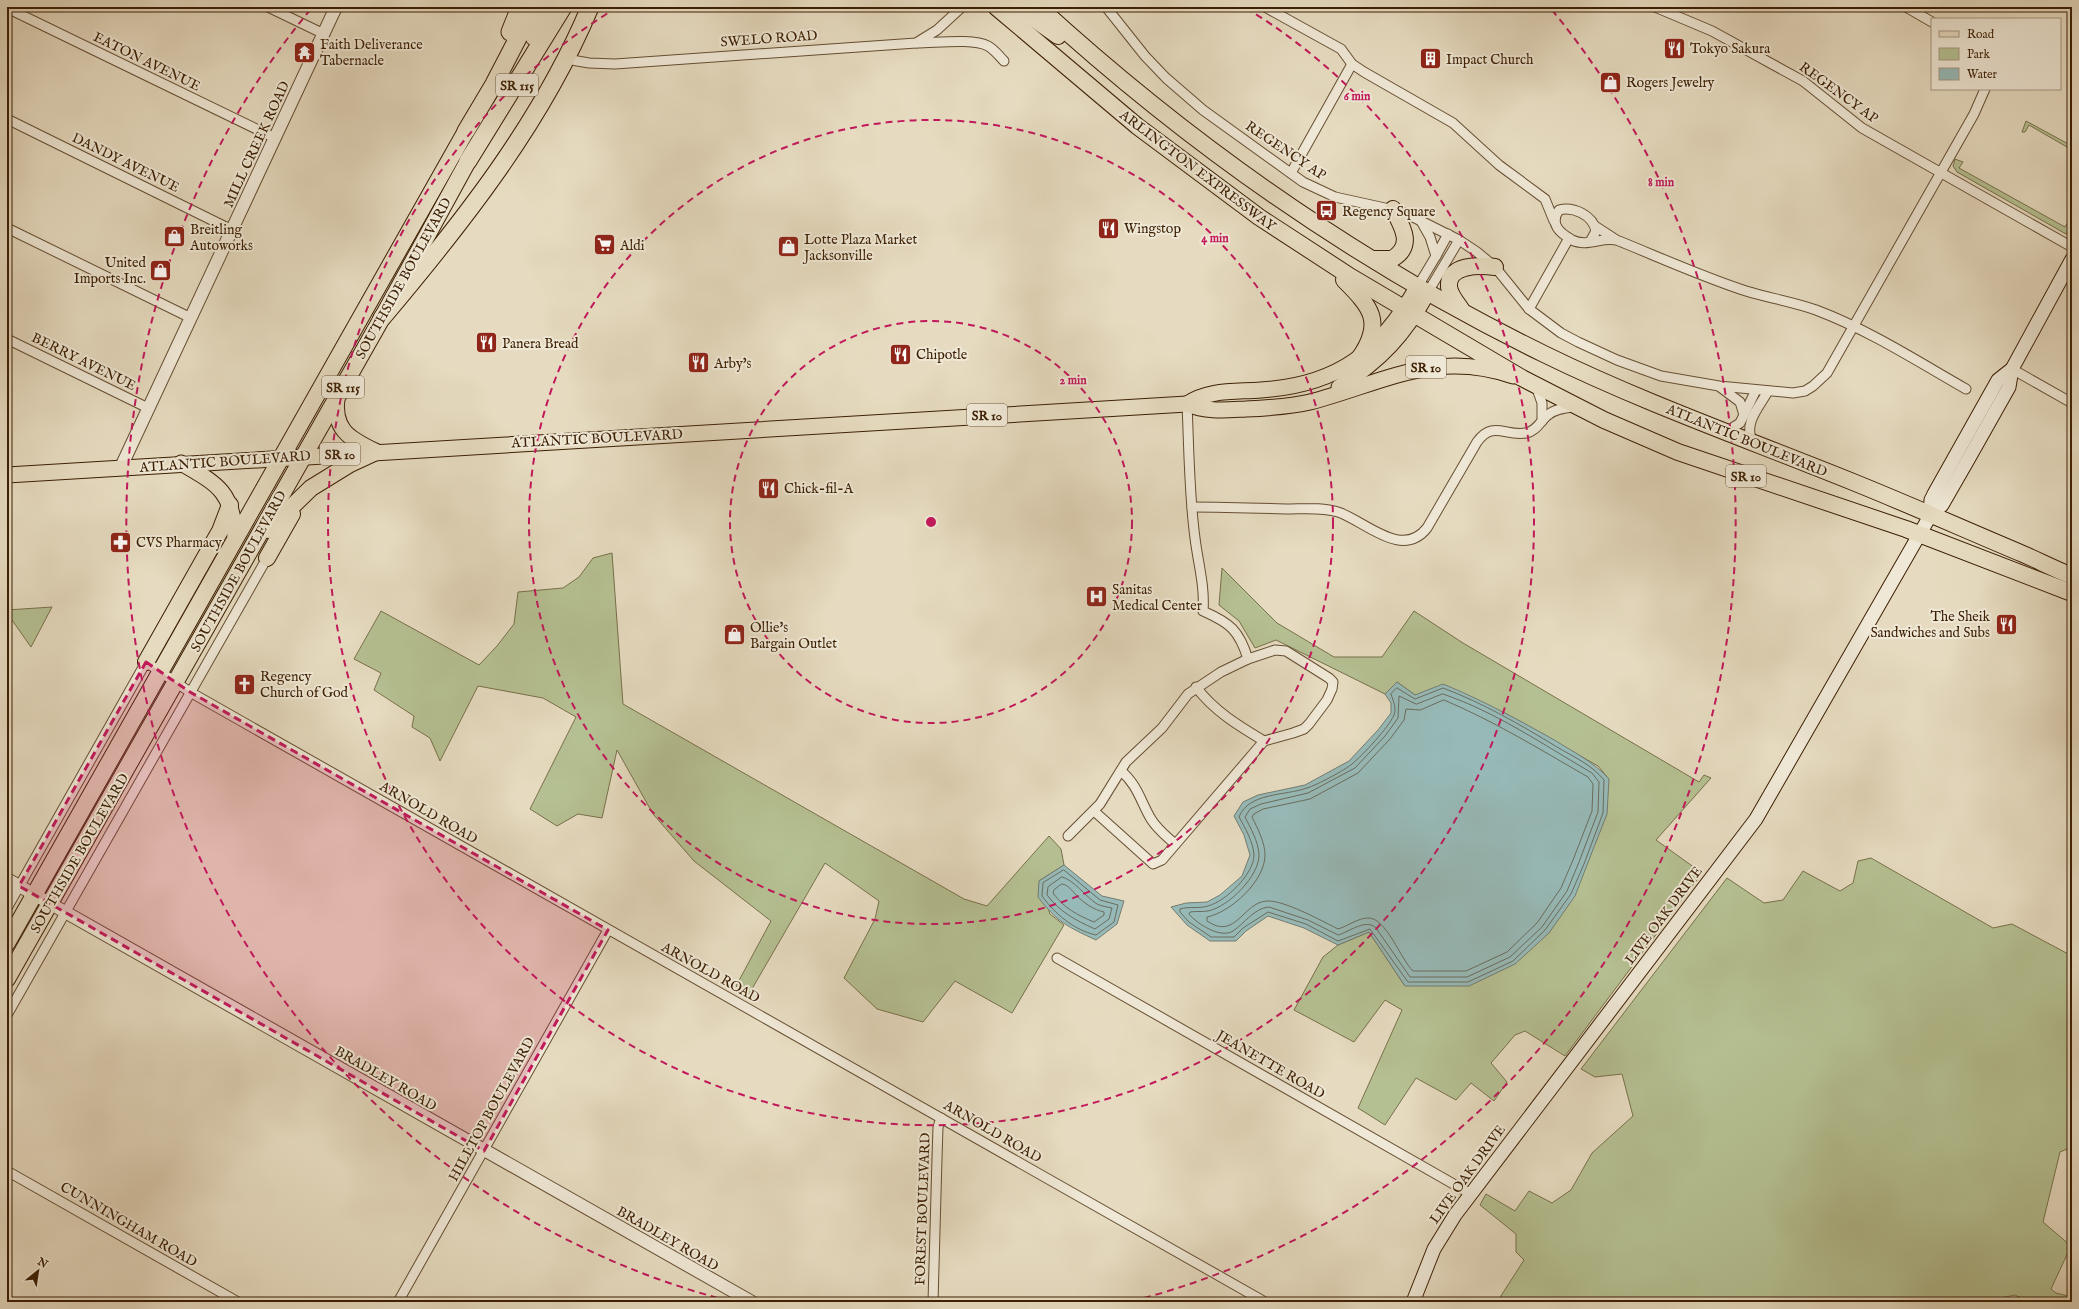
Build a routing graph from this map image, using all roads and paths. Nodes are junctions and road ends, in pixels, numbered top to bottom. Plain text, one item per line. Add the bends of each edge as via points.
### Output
1 (268, 7) edge
2 (336, 7) edge
3 (520, 7) edge
4 (534, 7) edge
5 (549, 7) edge
6 (564, 7) edge
7 (590, 7) edge
8 (962, 7) edge
9 (996, 7) edge
10 (1018, 7) edge
11 (1039, 7) edge
12 (1106, 7) edge
13 (1265, 7) edge
14 (1655, 7) edge
15 (1906, 7) edge
16 (7, 8) edge
17 (1931, 21) edge
18 (324, 34) junction
19 (916, 43) junction
20 (566, 59) junction
21 (1004, 61) dead end
22 (1352, 64) junction
23 (1985, 90) edge
24 (1147, 100) junction
25 (7, 119) edge
26 (466, 131) junction
27 (275, 138) junction
28 (468, 161) junction
29 (1941, 171) junction
30 (1291, 173) junction
31 (1545, 200) junction
32 (1566, 208) junction
33 (1393, 209) junction
34 (1420, 219) junction
35 (1554, 221) junction
36 (1595, 226) junction
37 (7, 228) edge
38 (232, 230) junction
39 (1448, 234) junction
40 (1569, 238) junction
41 (1615, 239) junction
42 (1459, 240) junction
43 (1590, 242) junction
44 (2072, 247) edge
45 (1436, 256) junction
46 (1372, 258) junction
47 (1323, 259) junction
48 (2072, 259) edge
49 (1495, 267) junction
50 (1423, 289) junction
51 (1529, 310) junction
52 (1464, 312) junction
53 (1410, 313) junction
54 (191, 318) junction
55 (382, 318) junction
56 (1853, 326) junction
57 (7, 339) edge
58 (1360, 358) junction
59 (2012, 369) junction
60 (1536, 386) junction
61 (1718, 386) junction
62 (1966, 389) dead end
63 (1756, 390) junction
64 (1768, 391) junction
65 (337, 397) junction
66 (1318, 400) junction
67 (2072, 403) edge
68 (1187, 404) junction
69 (1577, 407) junction
70 (148, 408) junction
71 (1744, 415) junction
72 (1542, 421) junction
73 (1726, 432) junction
74 (1752, 442) junction
75 (376, 452) junction
76 (303, 456) junction
77 (280, 457) junction
78 (181, 463) junction
79 (121, 467) junction
80 (7, 475) edge
81 (311, 488) junction
82 (230, 505) junction
83 (1192, 507) junction
84 (1930, 516) junction
85 (1920, 534) junction
86 (235, 537) junction
87 (250, 550) junction
88 (267, 558) joint
89 (2072, 576) edge
90 (2072, 593) edge
91 (1248, 658) junction
92 (146, 662) junction
93 (161, 672) junction
94 (176, 682) junction
95 (1196, 687) junction
96 (190, 692) junction
97 (1264, 741) junction
98 (1121, 771) junction
99 (1094, 812) junction
100 (1068, 836) dead end
101 (1175, 844) junction
102 (7, 879) edge
103 (19, 886) junction
104 (34, 895) junction
105 (50, 904) junction
106 (7, 908) edge
107 (65, 912) junction
108 (608, 930) junction
109 (7, 943) edge
110 (1057, 958) dead end
111 (7, 979) edge
112 (7, 1015) edge
113 (941, 1118) junction
114 (484, 1151) junction
115 (7, 1171) edge
116 (1471, 1194) junction
117 (238, 1302) edge
118 (398, 1302) edge
119 (752, 1302) edge
120 (933, 1302) edge
121 (1265, 1302) edge
122 (1413, 1302) edge

1 - 18 street
2 - 18 street, MILL CREEK ROAD
3 - 26 highway, SR 115
4 - 26 highway
5 - 28 highway
6 - 28 highway, SR 115
7 - 20 highway
8 - 19 street, SWELO ROAD via 937,30
9 - 47 highway, ARLINGTON EXPRESSWAY via 1124,116 1173,154 1259,217
10 - 24 highway
11 - 24 highway, ARLINGTON EXPRESSWAY
12 - 30 street, REGENCY AP via 1166,78 1203,110
13 - 22 street via 1341,49
14 - 29 street, REGENCY AP via 1712,31 1810,85 1862,128
15 - 17 street
16 - 27 street, EATON AVENUE
18 - 27 street, MILL CREEK ROAD
19 - 20 street, SWELO ROAD via 615,64
19 - 21 street via 974,42 987,45
20 - 55 highway via 521,135 439,250
22 - 30 street
22 - 31 street via 1453,123 1499,165
23 - 29 street, REGENCY AP via 1974,114
24 - 46 highway, ARLINGTON EXPRESSWAY via 1263,187
25 - 38 street, DANDY AVENUE
26 - 77 highway, SOUTHSIDE BOULEVARD / SR 115
27 - 38 street, MILL CREEK ROAD
28 - 55 highway, SOUTHSIDE BOULEVARD / SR 115
29 - 44 street, REGENCY AP
29 - 56 street, REGENCY AP
30 - 33 street, REGENCY AP via 1328,195
31 - 32 street
31 - 35 street
32 - 35 street via 1559,210
32 - 36 street via 1580,212
33 - 34 street, REGENCY AP
33 - 46 highway via 1405,232 1406,242 1403,249 1392,258
34 - 39 street, REGENCY AP
34 - 45 street via 1430,237
35 - 40 street via 1555,226
36 - 41 street
36 - 43 street via 1594,236
37 - 54 street
38 - 54 street, MILL CREEK ROAD
39 - 42 street, REGENCY AP
39 - 45 street
40 - 43 street via 1577,242
40 - 51 street
41 - 43 street
41 - 56 street via 1715,280 1797,304
42 - 49 street, REGENCY AP
42 - 50 street
45 - 50 street
46 - 50 highway, ARLINGTON EXPRESSWAY
47 - 53 highway, ARLINGTON EXPRESSWAY
47 - 58 highway via 1360,297 1372,316 1373,333
48 - 59 main road
49 - 51 street, REGENCY AP
49 - 52 highway via 1475,265 1455,273 1449,287 1452,297
50 - 52 highway, ATLANTIC BOULEVARD / SR 10
50 - 53 main road, ATLANTIC BOULEVARD / SR 10
51 - 61 street, REGENCY AP via 1561,333 1617,360 1661,376
52 - 73 highway, ATLANTIC BOULEVARD / SR 10 via 1572,368
53 - 58 main road, ATLANTIC BOULEVARD / SR 10
53 - 60 highway, ATLANTIC BOULEVARD
53 - 66 main road via 1401,335 1380,357
54 - 70 street, MILL CREEK ROAD
55 - 65 highway, SOUTHSIDE BOULEVARD / SR 115
56 - 62 street
56 - 64 street, REGENCY AP via 1827,373 1814,386 1794,393
57 - 70 street, BERRY AVENUE
58 - 68 main road, ATLANTIC BOULEVARD / SR 10 via 1333,373 1305,384 1213,393 1199,396
59 - 67 street
59 - 84 main road via 1998,380 1934,494
60 - 66 main road, ATLANTIC BOULEVARD / SR 10 via 1512,375 1495,371 1466,366 1440,366 1399,373
60 - 69 highway, ATLANTIC BOULEVARD / SR 10
60 - 72 street via 1542,404
61 - 63 street, REGENCY AP
61 - 71 street via 1740,402
63 - 64 street, REGENCY AP
63 - 71 street
64 - 74 street via 1749,424 1748,432
65 - 75 main road via 336,417 343,430 356,442
65 - 76 highway, SOUTHSIDE BOULEVARD / SR 115
66 - 68 main road, ATLANTIC BOULEVARD / SR 10 via 1280,407 1215,411
68 - 75 main road, ATLANTIC BOULEVARD / SR 10
68 - 83 street
69 - 72 street via 1554,411
69 - 85 highway, ATLANTIC BOULEVARD / SR 10 via 1632,433 1696,458
70 - 79 street, MILL CREEK ROAD
71 - 73 street via 1740,423
72 - 83 street via 1526,433 1496,430 1484,434 1427,528 1420,536 1410,540 1388,537 1334,511
73 - 74 highway, ATLANTIC BOULEVARD / SR 10
74 - 84 highway, ATLANTIC BOULEVARD / SR 10 via 1856,483
75 - 76 main road, ATLANTIC BOULEVARD / SR 10
75 - 81 highway via 350,464
76 - 77 main road, ATLANTIC BOULEVARD
76 - 87 highway, SOUTHSIDE BOULEVARD
77 - 78 main road, ATLANTIC BOULEVARD
77 - 86 highway, SOUTHSIDE BOULEVARD / SR 115
78 - 79 main road, ATLANTIC BOULEVARD
78 - 82 main road via 215,484
79 - 80 main road, ATLANTIC BOULEVARD
81 - 87 highway
81 - 88 highway via 288,519
82 - 86 main road
82 - 92 highway via 220,531
83 - 91 street via 1203,584 1203,611 1232,626 1239,635
84 - 85 main road, LIVE OAK DRIVE
84 - 89 highway, ATLANTIC BOULEVARD / SR 10
85 - 90 highway, ATLANTIC BOULEVARD / SR 10
85 - 116 main road, LIVE OAK DRIVE via 1756,819
86 - 93 highway, SOUTHSIDE BOULEVARD
87 - 94 highway, SOUTHSIDE BOULEVARD
88 - 96 street
91 - 95 street
91 - 97 street via 1275,650 1286,651 1333,682 1327,700 1304,729
92 - 93 street, ARNOLD ROAD
92 - 103 street
93 - 94 street, ARNOLD ROAD
93 - 104 highway, SOUTHSIDE BOULEVARD
94 - 96 street, ARNOLD ROAD
94 - 105 highway, SOUTHSIDE BOULEVARD
95 - 97 street via 1203,697 1228,719
95 - 98 street via 1162,728 1126,762
96 - 107 street
96 - 108 street, ARNOLD ROAD
97 - 101 street
98 - 99 street
98 - 101 street via 1129,777 1150,819
99 - 100 street
99 - 101 street via 1153,864 1162,860
102 - 103 street, BRADLEY ROAD
103 - 104 street, BRADLEY ROAD
103 - 106 street
104 - 105 street, BRADLEY ROAD
104 - 109 highway, SOUTHSIDE BOULEVARD
105 - 107 street, BRADLEY ROAD
105 - 111 highway, SOUTHSIDE BOULEVARD
107 - 112 street
107 - 114 street, BRADLEY ROAD
108 - 113 street, ARNOLD ROAD
108 - 114 street, HILLTOP BOULEVARD
110 - 116 street, JEANETTE ROAD
113 - 120 street, FOREST BOULEVARD via 938,1127
113 - 121 street, ARNOLD ROAD
114 - 118 street, HILLTOP BOULEVARD
114 - 119 street, BRADLEY ROAD
115 - 117 street, CUNNINGHAM ROAD
116 - 122 main road, LIVE OAK DRIVE via 1434,1249

